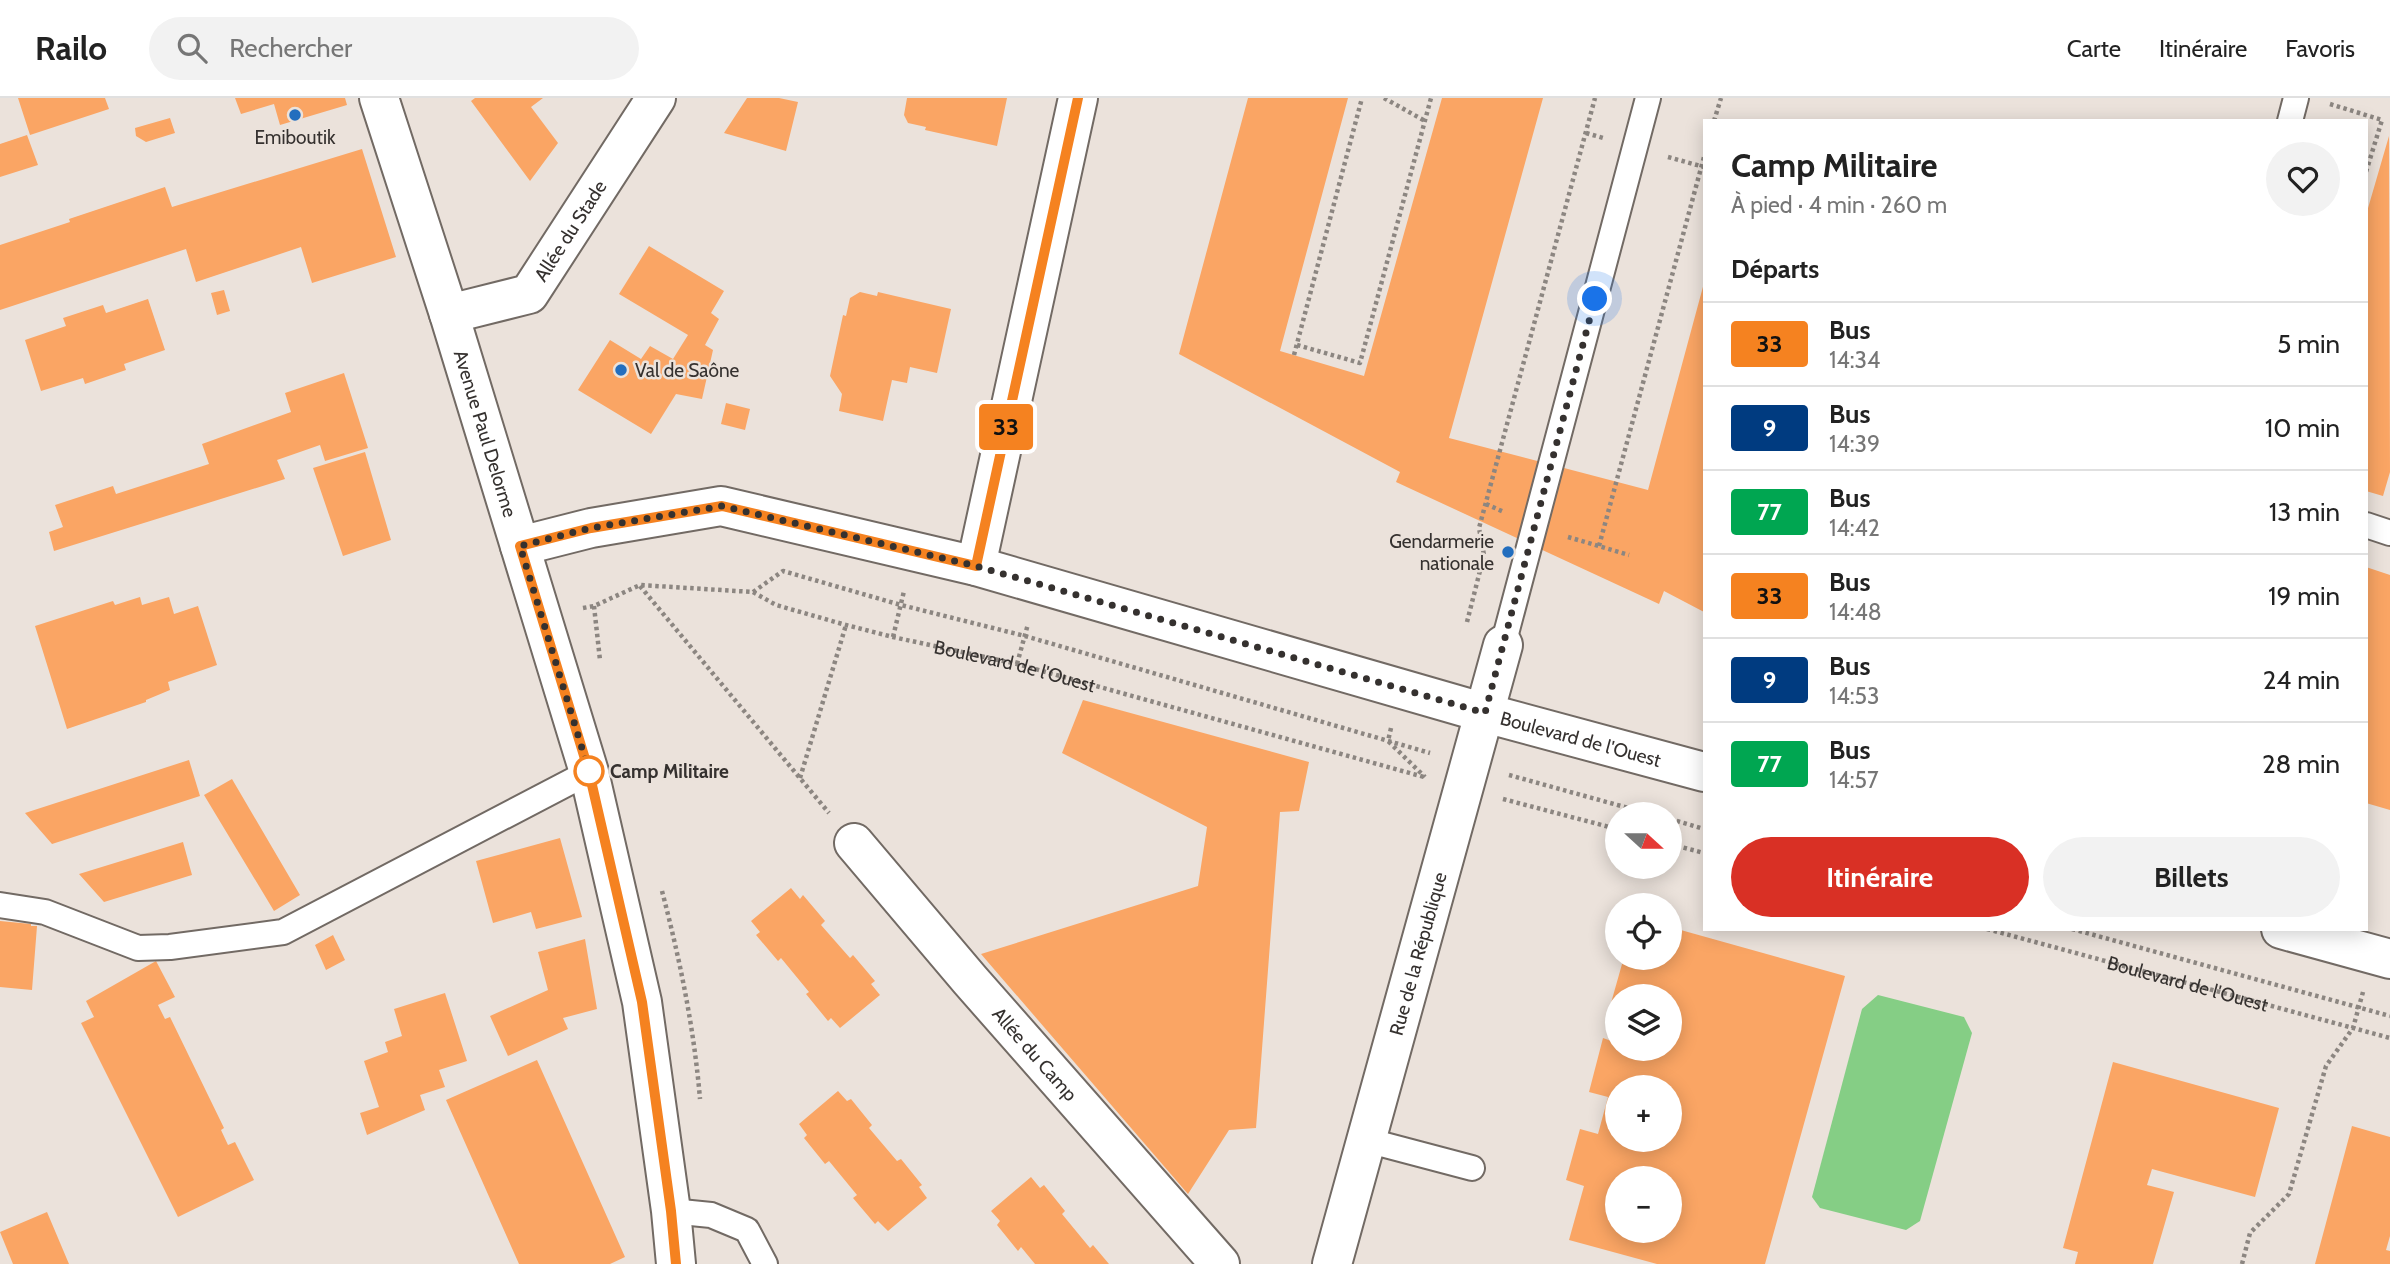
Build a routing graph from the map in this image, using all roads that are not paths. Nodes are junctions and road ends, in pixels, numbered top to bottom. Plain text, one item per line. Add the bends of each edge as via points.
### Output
1 (379, 98) edge
2 (656, 98) edge
3 (1078, 98) edge
4 (1648, 98) edge
5 (2296, 98) edge
6 (2291, 119) edge
7 (449, 314) junction
8 (2368, 526) edge
9 (2390, 533) edge
10 (520, 546) junction
11 (976, 566) junction
12 (1503, 645) joint
13 (1485, 713) junction
14 (589, 772) junction
15 (1703, 772) edge
16 (854, 844) road end
17 (0, 905) edge
18 (2288, 931) edge
19 (2382, 957) edge
20 (1366, 1140) junction
21 (1472, 1168) dead end
22 (671, 1211) junction
23 (676, 1264) edge
24 (765, 1264) edge
25 (1220, 1264) edge
26 (1332, 1264) edge

1 - 7 street, Avenue Paul Delorme
2 - 7 street, Allée du Stade via 529,294
3 - 11 street
4 - 12 lane
5 - 6 lane
7 - 10 street, Avenue Paul Delorme
8 - 9 lane
10 - 11 street, Boulevard de l'Ouest via 591,528 722,506
10 - 14 street, Avenue Paul Delorme
11 - 13 street, Boulevard de l'Ouest
12 - 13 street, Rue de la République
13 - 15 street, Boulevard de l'Ouest
13 - 20 street, Rue de la République
14 - 17 lane via 283,932 138,948 45,912
14 - 22 street, Avenue Paul Delorme via 642,1002
16 - 25 street, Allée du Camp
18 - 19 street
20 - 21 lane
20 - 26 street, Rue de la République
22 - 23 street, Avenue Paul Delorme
22 - 24 lane via 711,1215 747,1230

